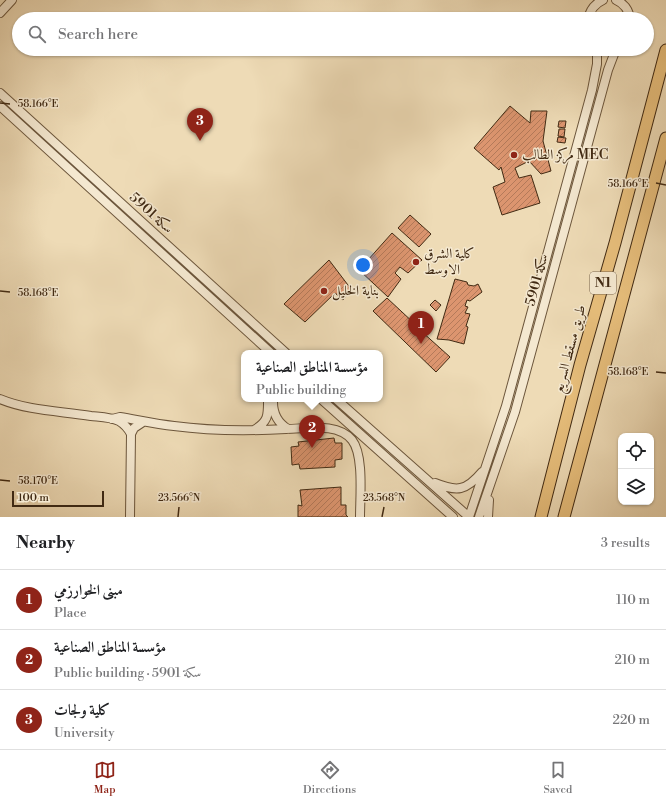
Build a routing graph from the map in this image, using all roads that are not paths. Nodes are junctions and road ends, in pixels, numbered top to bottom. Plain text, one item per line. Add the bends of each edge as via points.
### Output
1 (12, 0) edge
2 (603, 0) edge
3 (616, 0) edge
4 (626, 0) edge
5 (627, 9) junction
6 (590, 12) edge
7 (628, 12) edge
8 (0, 13) edge
9 (666, 50) edge
10 (596, 56) edge
11 (613, 56) edge
12 (0, 93) edge
13 (0, 106) edge
14 (666, 138) edge
15 (264, 349) edge
16 (283, 350) edge
17 (0, 399) edge
18 (268, 402) edge
19 (273, 402) edge
20 (324, 402) edge
21 (339, 402) edge
22 (112, 419) junction
23 (143, 422) junction
24 (288, 429) junction
25 (252, 431) junction
26 (131, 434) junction
27 (486, 467) junction
28 (427, 480) junction
29 (492, 481) junction
30 (442, 507) junction
31 (130, 517) edge
32 (360, 517) edge
33 (447, 517) edge
34 (453, 517) edge
35 (469, 517) edge
36 (479, 517) edge
37 (488, 517) edge
38 (541, 517) edge
39 (564, 517) edge

1 - 8 street
2 - 6 street
3 - 5 street
4 - 5 street
5 - 7 street
9 - 38 highway, طريق مسقط السريع / N1
10 - 27 street, سكة 5901 via 592,90 506,406
11 - 29 street, سكة 5901 via 513,418
12 - 16 street, سكة 5901
13 - 15 street, سكة 5901
14 - 39 highway, N1
17 - 22 street via 25,408
18 - 25 street via 266,420
19 - 24 street via 276,416
20 - 30 street
21 - 28 street, سكة 5901
22 - 23 street via 120,417
22 - 26 street via 124,424
23 - 25 street
23 - 26 street via 134,428
24 - 25 street
24 - 32 street via 331,428 353,441 359,455
26 - 31 street
27 - 28 street via 472,484 458,489
27 - 35 street, سكة 5901
28 - 35 street, سكة 5901
29 - 36 street, سكة 5901
29 - 37 street
30 - 33 street
30 - 34 street

